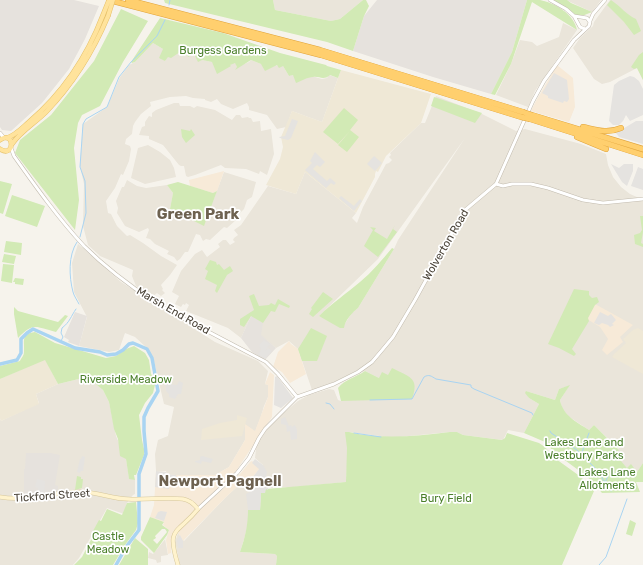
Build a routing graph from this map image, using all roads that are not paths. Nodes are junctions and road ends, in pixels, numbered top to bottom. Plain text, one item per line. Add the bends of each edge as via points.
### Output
1 (108, 0) edge
2 (113, 0) edge
3 (128, 0) edge
4 (550, 0) edge
5 (605, 0) edge
6 (593, 14) junction
7 (106, 15) junction
8 (574, 16) junction
9 (583, 18) junction
10 (590, 22) junction
11 (579, 26) junction
12 (585, 29) junction
13 (575, 39) junction
14 (481, 102) junction
15 (542, 120) junction
16 (621, 128) dead end
17 (0, 133) edge
18 (4, 138) edge
19 (12, 146) junction
20 (606, 149) dead end
21 (643, 149) edge
22 (2, 151) edge
23 (643, 155) edge
24 (14, 156) junction
25 (496, 184) junction
26 (643, 199) edge
27 (297, 397) junction
28 (0, 497) edge
29 (198, 509) junction
30 (178, 563) edge

1 - 7 main road, bridge
1 - 14 highway via 321,55
2 - 7 main road, bridge
3 - 14 highway via 320,50
4 - 8 street
5 - 6 street
6 - 9 street
6 - 10 street
7 - 18 main road via 68,81 40,112 14,134
7 - 19 main road via 92,50 71,83 42,115 16,137
8 - 9 street
8 - 11 street
9 - 10 street
9 - 11 street via 579,21
10 - 12 street
11 - 12 street
11 - 13 street, Wolverton Road
12 - 13 street, Wolverton Road
13 - 25 street, Wolverton Road via 544,81 533,101
14 - 15 highway, bridge
15 - 16 highway via 602,132
15 - 20 highway
15 - 21 highway
15 - 23 highway
17 - 18 street
18 - 19 main road via 10,140
19 - 22 main road
19 - 24 street, Marsh End Road
22 - 24 street, Marsh End Road
24 - 27 street, Marsh End Road via 64,222 111,271 169,311 266,362
25 - 26 street via 531,184 583,200 603,203
25 - 27 street, Wolverton Road via 466,209 399,328 372,362 347,378
27 - 29 street via 265,429 249,458 237,473
28 - 29 main road, Tickford Street via 25,499 81,492 128,500 184,499
29 - 30 main road via 173,536 173,547

